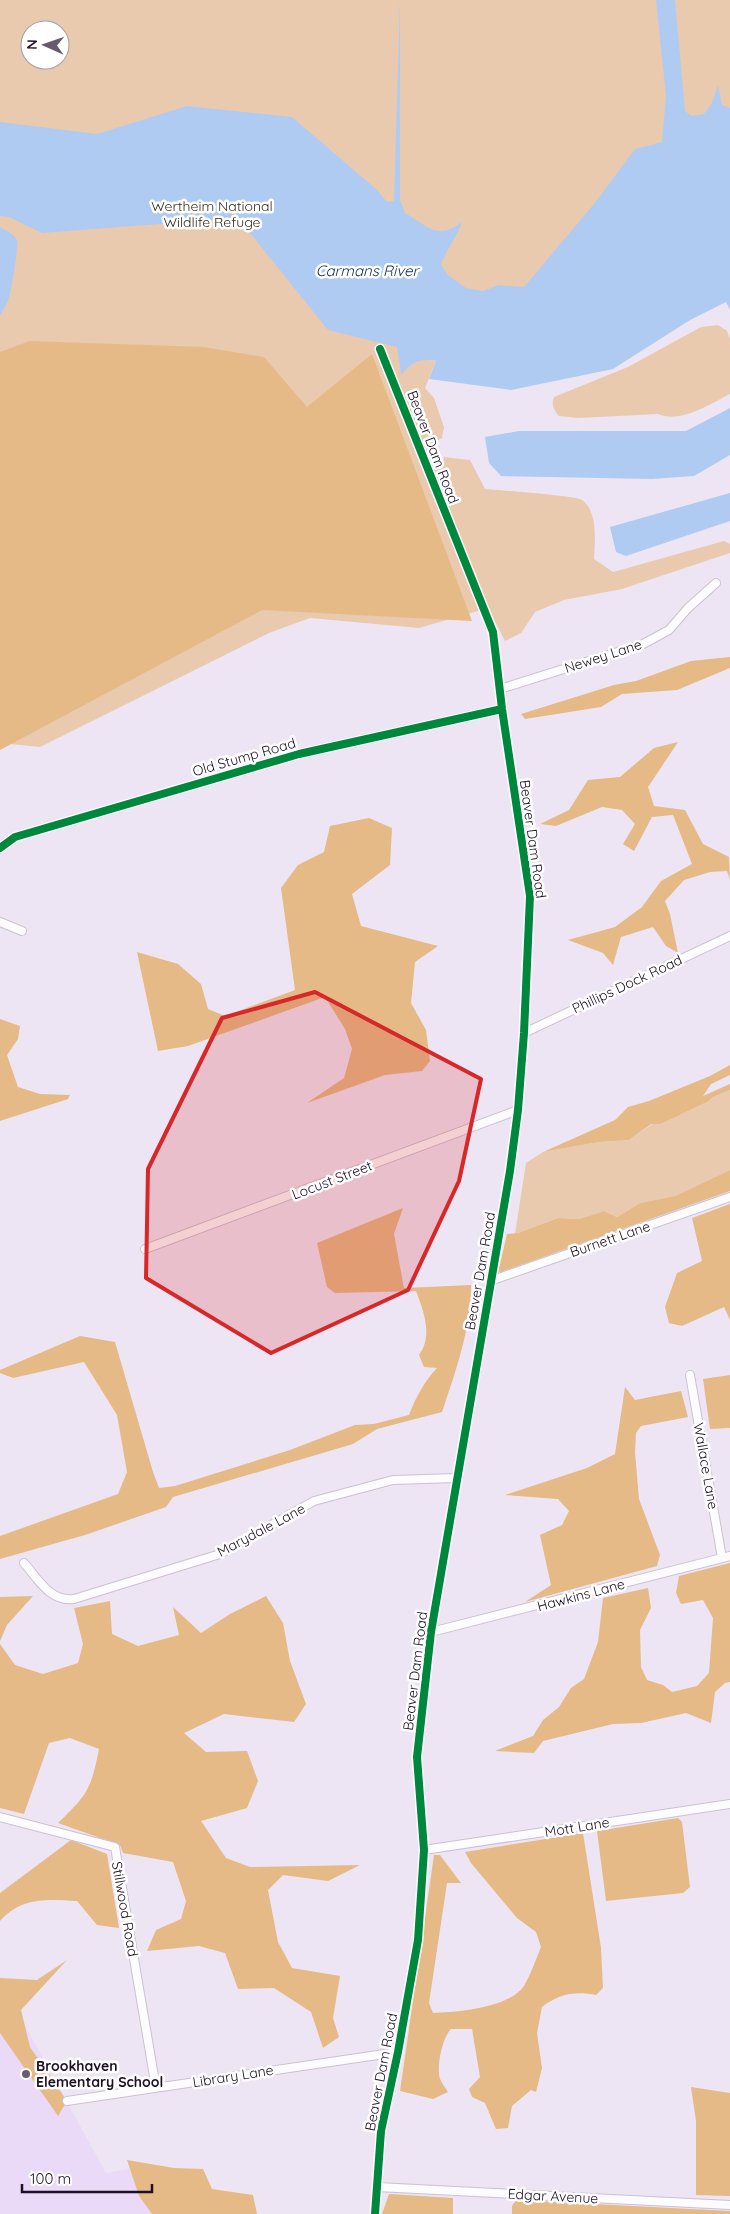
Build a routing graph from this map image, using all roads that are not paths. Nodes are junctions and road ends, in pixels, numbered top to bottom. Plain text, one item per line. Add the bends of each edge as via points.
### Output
1 (380, 349) dead end
2 (716, 583) dead end
3 (500, 688) junction
4 (502, 709) junction
5 (0, 848) edge
6 (0, 922) edge
7 (22, 931) dead end
8 (730, 936) edge
9 (524, 1033) junction
10 (518, 1110) junction
11 (730, 1197) edge
12 (146, 1249) dead end
13 (490, 1281) junction
14 (690, 1375) dead end
15 (457, 1478) junction
16 (726, 1557) edge
17 (24, 1563) dead end
18 (431, 1632) junction
19 (730, 1804) edge
20 (0, 1816) edge
21 (424, 1850) junction
22 (398, 2052) junction
23 (156, 2088) junction
24 (67, 2101) dead end
25 (377, 2187) junction
26 (730, 2205) edge
27 (375, 2214) edge

1 - 3 street, Beaver Dam Road via 493,632
2 - 3 street, Newey Lane via 669,630 643,644
3 - 4 street, Beaver Dam Road
4 - 5 street, Old Stump Road via 299,754 15,837
4 - 9 street, Beaver Dam Road via 530,896
6 - 7 street
8 - 9 street, Phillips Dock Road
9 - 10 street, Beaver Dam Road
10 - 12 street, Locust Street
10 - 13 street, Beaver Dam Road
11 - 13 street, Burnett Lane
13 - 15 street, Beaver Dam Road
14 - 16 street, Wallace Lane
15 - 17 street, Marydale Lane via 392,1480 314,1501 220,1554 74,1599 57,1598 49,1593
15 - 18 street, Beaver Dam Road
16 - 18 street, Hawkins Lane
18 - 21 street, Beaver Dam Road via 417,1757
19 - 21 street, Mott Lane
20 - 23 street, Stillwood Road via 114,1847
21 - 22 street, Beaver Dam Road via 418,1940
22 - 23 street, Library Lane
22 - 25 street, Beaver Dam Road via 382,2130
23 - 24 street, Library Lane
25 - 26 street, Edgar Avenue
25 - 27 street, Beaver Dam Road

